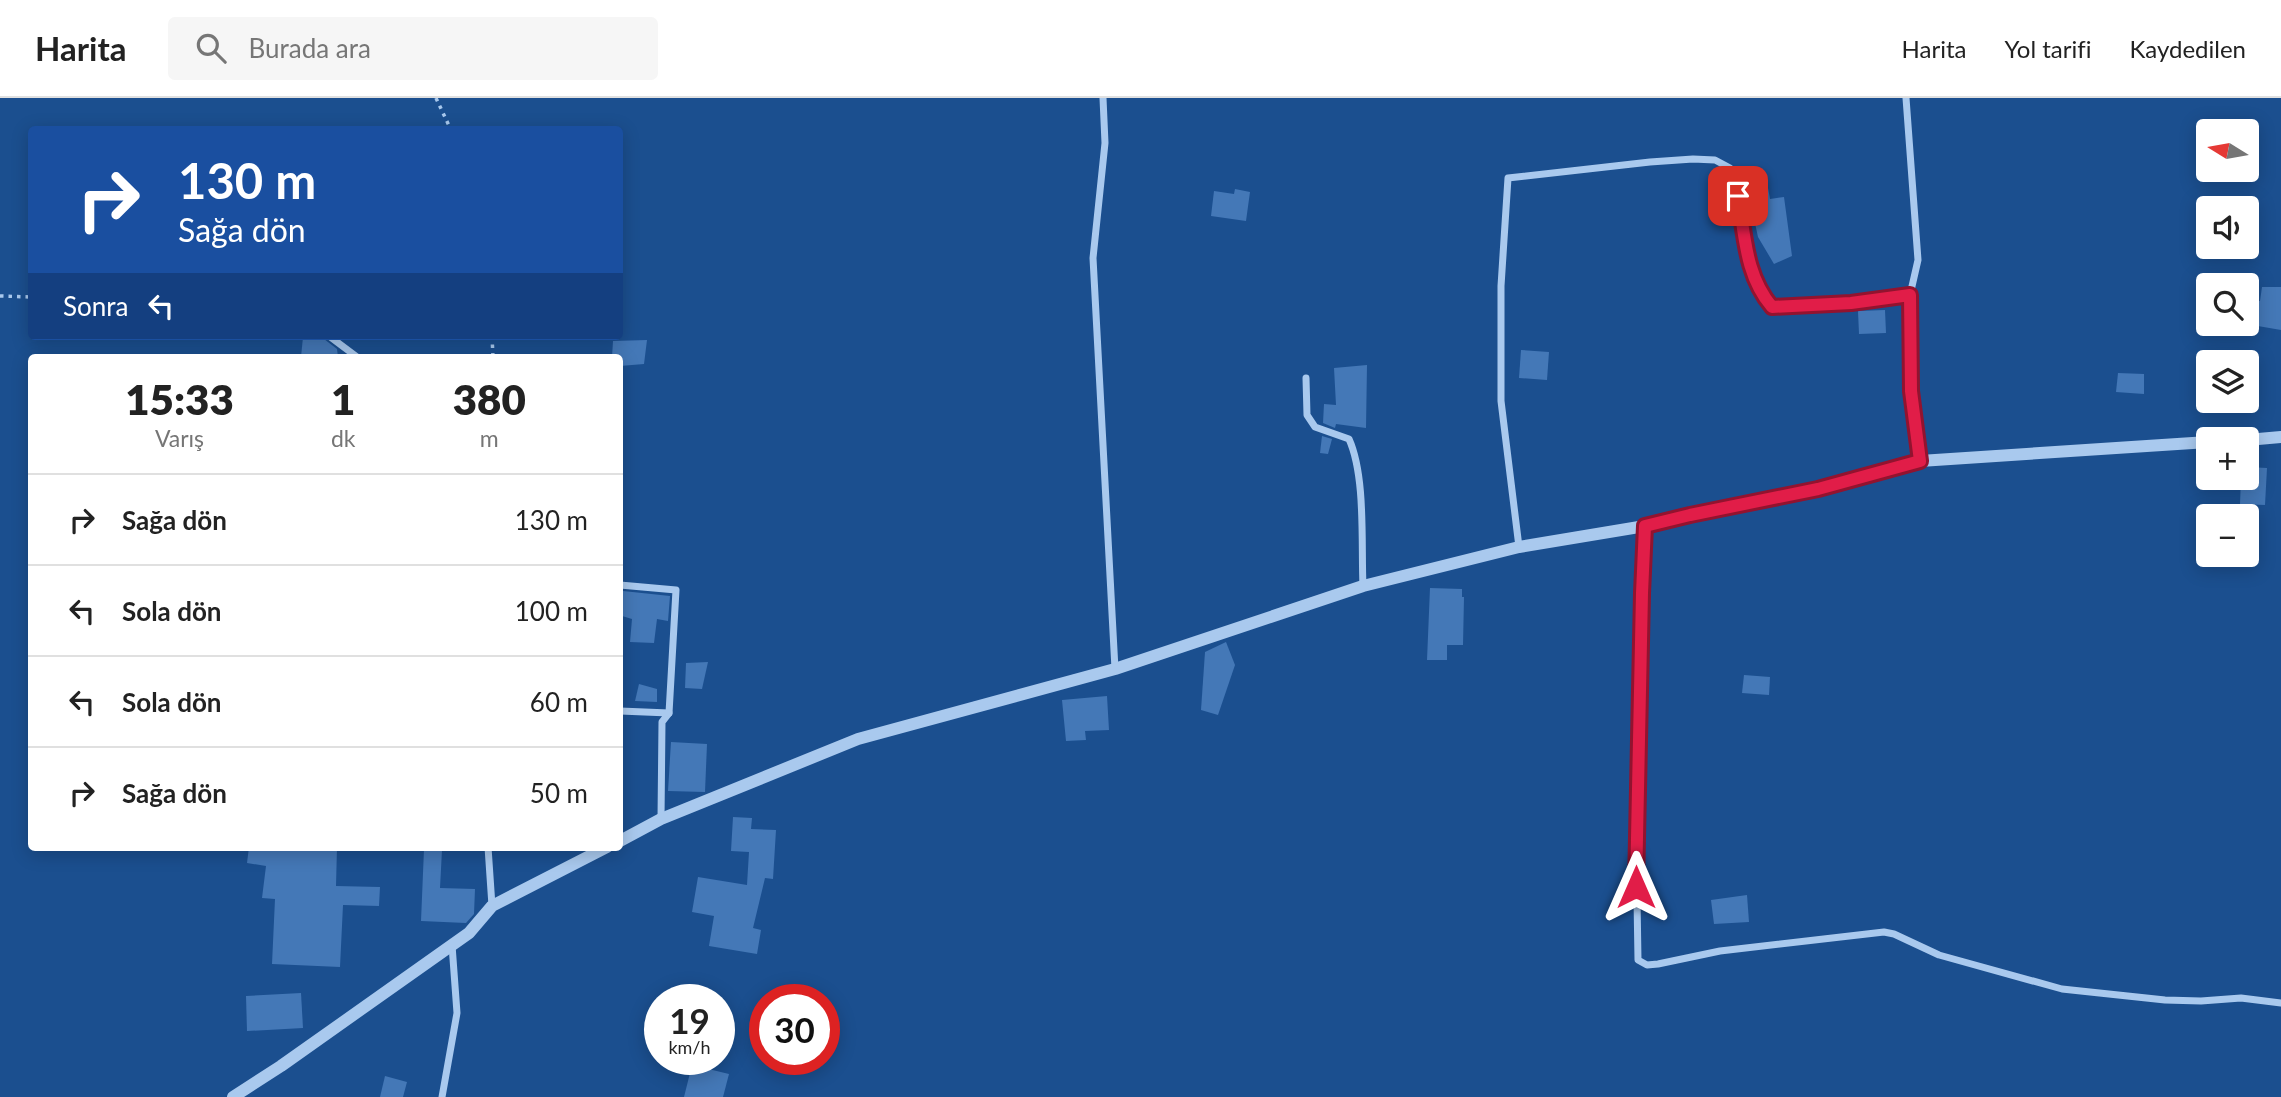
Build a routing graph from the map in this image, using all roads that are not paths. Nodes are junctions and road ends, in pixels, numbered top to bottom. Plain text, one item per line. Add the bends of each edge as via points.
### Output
1 (1103, 98) edge
2 (1906, 98) edge
3 (1910, 295) junction
4 (334, 340) edge
5 (353, 354) edge
6 (1306, 378) dead end
7 (2281, 437) edge
8 (2259, 439) edge
9 (2196, 443) edge
10 (1920, 461) junction
11 (1645, 526) junction
12 (1519, 547) junction
13 (623, 585) edge
14 (1363, 586) junction
15 (1115, 668) junction
16 (623, 711) edge
17 (669, 713) junction
18 (661, 819) junction
19 (623, 839) edge
20 (486, 851) edge
21 (599, 851) edge
22 (492, 906) junction
23 (452, 945) junction
24 (2281, 1003) edge
25 (233, 1097) edge
26 (442, 1097) edge

1 - 15 street via 1105,143 1093,258
2 - 3 street via 1918,261
3 - 10 street via 1911,391
3 - 12 street via 1772,307 1760,294 1745,250 1730,168 1715,160 1650,162 1508,178 1501,286 1501,401
4 - 5 street
6 - 14 street via 1307,415 1315,427 1349,439 1355,454
7 - 8 street
9 - 10 street
10 - 11 street via 1818,489
11 - 12 street
11 - 24 street via 1636,837 1638,960 1658,964 1720,951 1884,932 1939,955 2062,989 2165,1000 2241,998
12 - 14 street
13 - 17 street via 676,590
14 - 15 street
15 - 18 street via 858,739
16 - 17 street
17 - 18 street via 663,722
18 - 19 street
20 - 22 street
21 - 22 street
22 - 23 street
23 - 25 street
23 - 26 street via 457,1013

